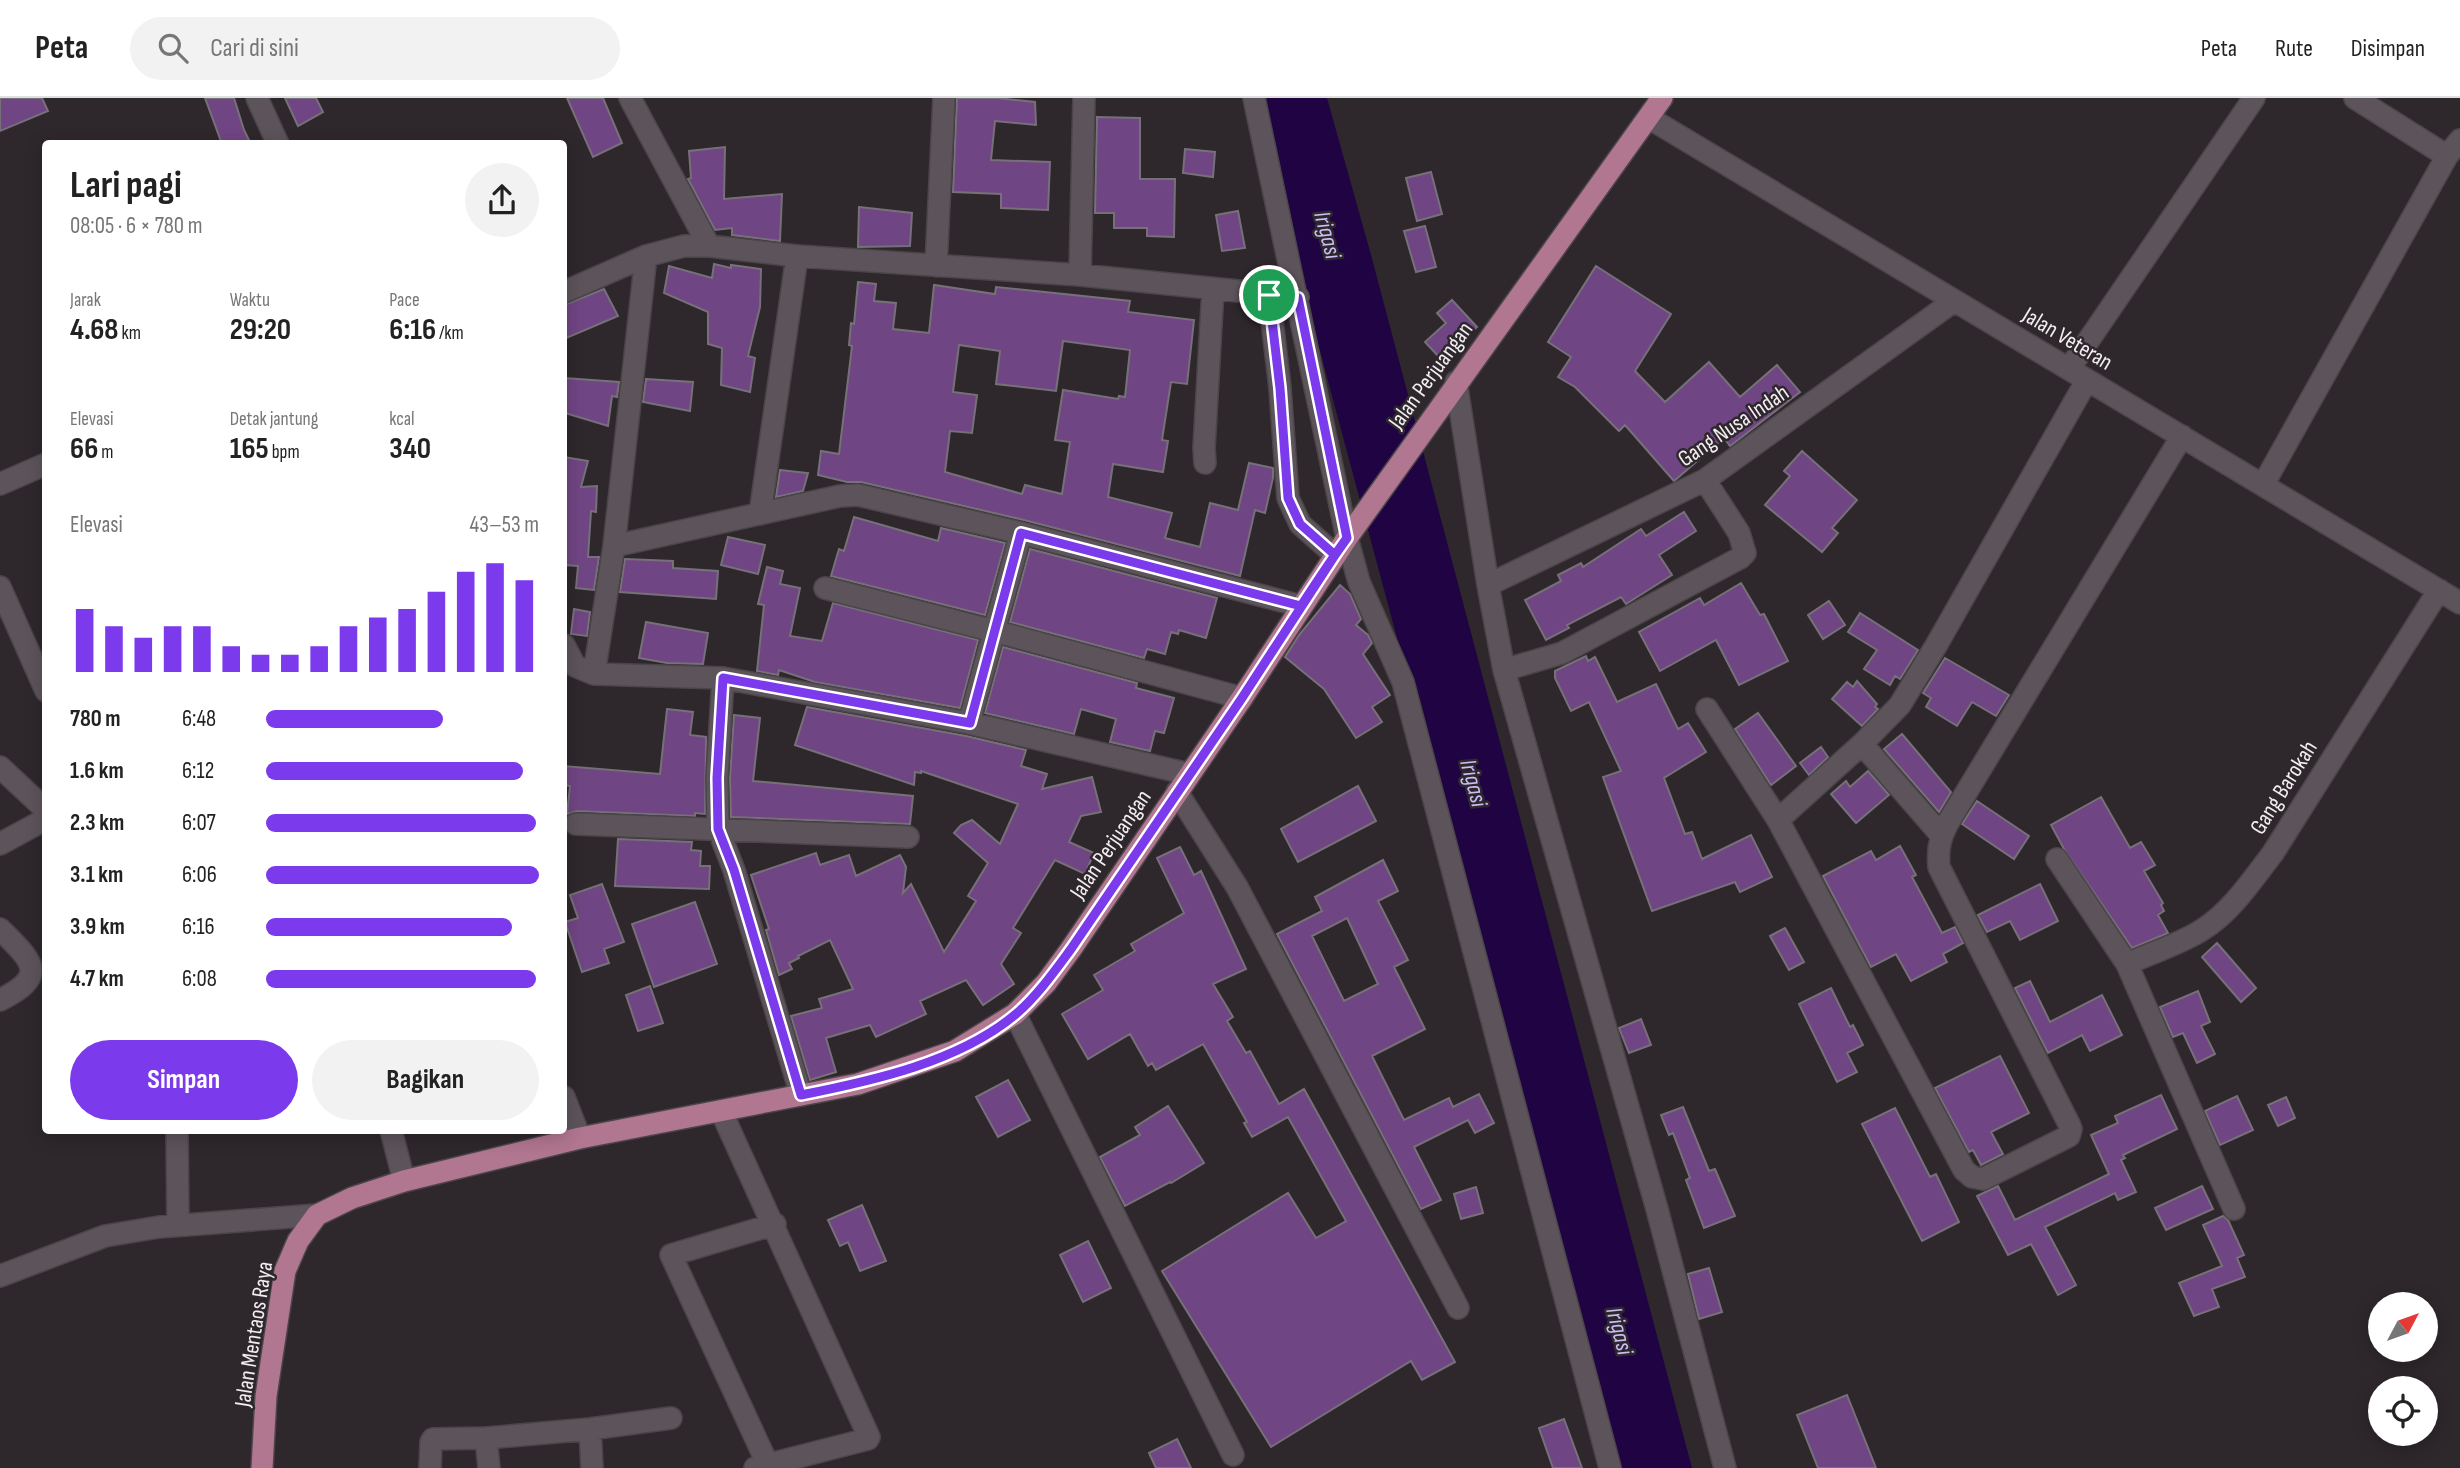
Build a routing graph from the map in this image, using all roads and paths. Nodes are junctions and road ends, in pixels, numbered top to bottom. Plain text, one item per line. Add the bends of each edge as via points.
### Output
1 (257, 98) edge
2 (631, 98) edge
3 (944, 98) edge
4 (1084, 98) edge
5 (1254, 98) edge
6 (1662, 98) edge
7 (2253, 98) edge
8 (2355, 98) edge
9 (1649, 118) junction
10 (276, 140) edge
11 (2454, 148) edge
12 (709, 246) junction
13 (646, 256) junction
14 (797, 256) junction
15 (936, 266) junction
16 (1080, 275) junction
17 (1213, 289) junction
18 (567, 291) edge
19 (1269, 295) junction
20 (1298, 298) junction
21 (1954, 300) junction
22 (2078, 374) junction
23 (1455, 384) junction
24 (2182, 436) junction
25 (1205, 463) dead end
26 (42, 466) edge
27 (1705, 480) junction
28 (0, 484) edge
29 (2263, 485) junction
30 (760, 514) junction
31 (1021, 533) junction
32 (1350, 534) junction
33 (614, 546) junction
34 (1335, 555) junction
35 (1488, 585) junction
36 (0, 587) edge
37 (825, 588) dead end
38 (2454, 598) edge
39 (1301, 606) junction
40 (994, 631) junction
41 (567, 651) edge
42 (1504, 670) junction
43 (594, 674) junction
44 (723, 678) junction
45 (42, 682) edge
46 (1242, 698) junction
47 (1706, 709) dead end
48 (970, 723) junction
49 (1862, 744) junction
50 (0, 767) edge
51 (1189, 774) junction
52 (1177, 792) junction
53 (42, 806) edge
54 (1778, 820) junction
55 (42, 821) edge
56 (576, 824) dead end
57 (718, 829) junction
58 (1941, 835) junction
59 (908, 837) dead end
60 (0, 844) edge
61 (2057, 859) dead end
62 (0, 929) edge
63 (2127, 964) junction
64 (0, 1000) edge
65 (1016, 1014) junction
66 (801, 1095) junction
67 (567, 1105) edge
68 (722, 1111) junction
69 (177, 1134) edge
70 (392, 1134) edge
71 (580, 1138) junction
72 (404, 1181) junction
73 (2234, 1209) dead end
74 (317, 1215) junction
75 (775, 1224) junction
76 (178, 1225) junction
77 (0, 1276) edge
78 (1458, 1308) dead end
79 (671, 1418) dead end
80 (590, 1429) junction
81 (486, 1438) junction
82 (1233, 1455) dead end
83 (761, 1466) edge
84 (262, 1468) edge
85 (430, 1468) edge
86 (489, 1468) edge
87 (592, 1468) edge
88 (1610, 1468) edge
89 (1725, 1468) edge

1 - 10 street
2 - 12 street
3 - 15 street
4 - 16 street
5 - 20 street
6 - 9 main road, Jalan Perjuangan
7 - 22 street
8 - 11 street
9 - 21 street, Jalan Veteran
9 - 23 main road, Jalan Perjuangan
11 - 29 street
12 - 13 street via 684,246
12 - 14 street
13 - 18 street
13 - 33 street
14 - 15 street
14 - 30 street
15 - 16 street
16 - 17 street
17 - 19 street
17 - 25 street
19 - 20 street
19 - 34 street via 1288,498 1300,524
20 - 32 street
21 - 22 street, Jalan Veteran
21 - 27 street, Gang Nusa Indah
22 - 24 street, Jalan Veteran
22 - 49 street via 1937,645 1900,705
23 - 32 main road, Jalan Perjuangan
23 - 35 street
24 - 29 street, Jalan Veteran
24 - 58 street
26 - 28 street
27 - 35 street, Gang Nusa Indah
27 - 42 street via 1739,533 1745,552 1740,558 1562,653
29 - 38 street, Jalan Veteran
30 - 31 street via 858,495
30 - 33 street
31 - 39 street
31 - 40 street
32 - 34 main road, Jalan Perjuangan
32 - 88 street via 1359,582 1403,682
33 - 43 street
34 - 39 main road, Jalan Perjuangan
35 - 42 street
36 - 45 street
37 - 40 street
38 - 63 street, Gang Barokah via 2246,888 2202,930
39 - 46 main road, Jalan Perjuangan
40 - 46 street
40 - 48 street
41 - 43 street via 575,666
42 - 89 street via 1657,1209
43 - 44 street
44 - 48 street
44 - 57 street
46 - 51 main road, Jalan Perjuangan
47 - 54 street
48 - 51 street
49 - 54 street
49 - 58 street
50 - 53 street
51 - 52 main road, Jalan Perjuangan
52 - 65 main road, Jalan Perjuangan via 1071,949
52 - 78 street via 1237,887
54 - 58 street via 1964,1170 1983,1179 2069,1136 2071,1129 1940,867 1937,850
55 - 60 street
56 - 57 street
57 - 59 street
57 - 66 street
61 - 63 street
62 - 64 street via 29,960 32,970 27,984
63 - 73 street
65 - 66 main road, Jalan Perjuangan via 956,1051 858,1083
65 - 82 street
66 - 68 main road, Jalan Perjuangan
67 - 71 street
68 - 71 main road, Jalan Perjuangan
68 - 75 street
69 - 76 street
70 - 72 street
71 - 72 main road, Jalan Perjuangan
72 - 74 main road, Jalan Perjuangan
74 - 76 street
74 - 84 main road, Jalan Mentaos Raya via 298,1241 285,1271
75 - 83 street via 671,1255
75 - 83 street via 869,1437
76 - 77 street via 105,1236
79 - 80 street
80 - 81 street
80 - 87 street
81 - 85 street via 433,1439
81 - 86 street

